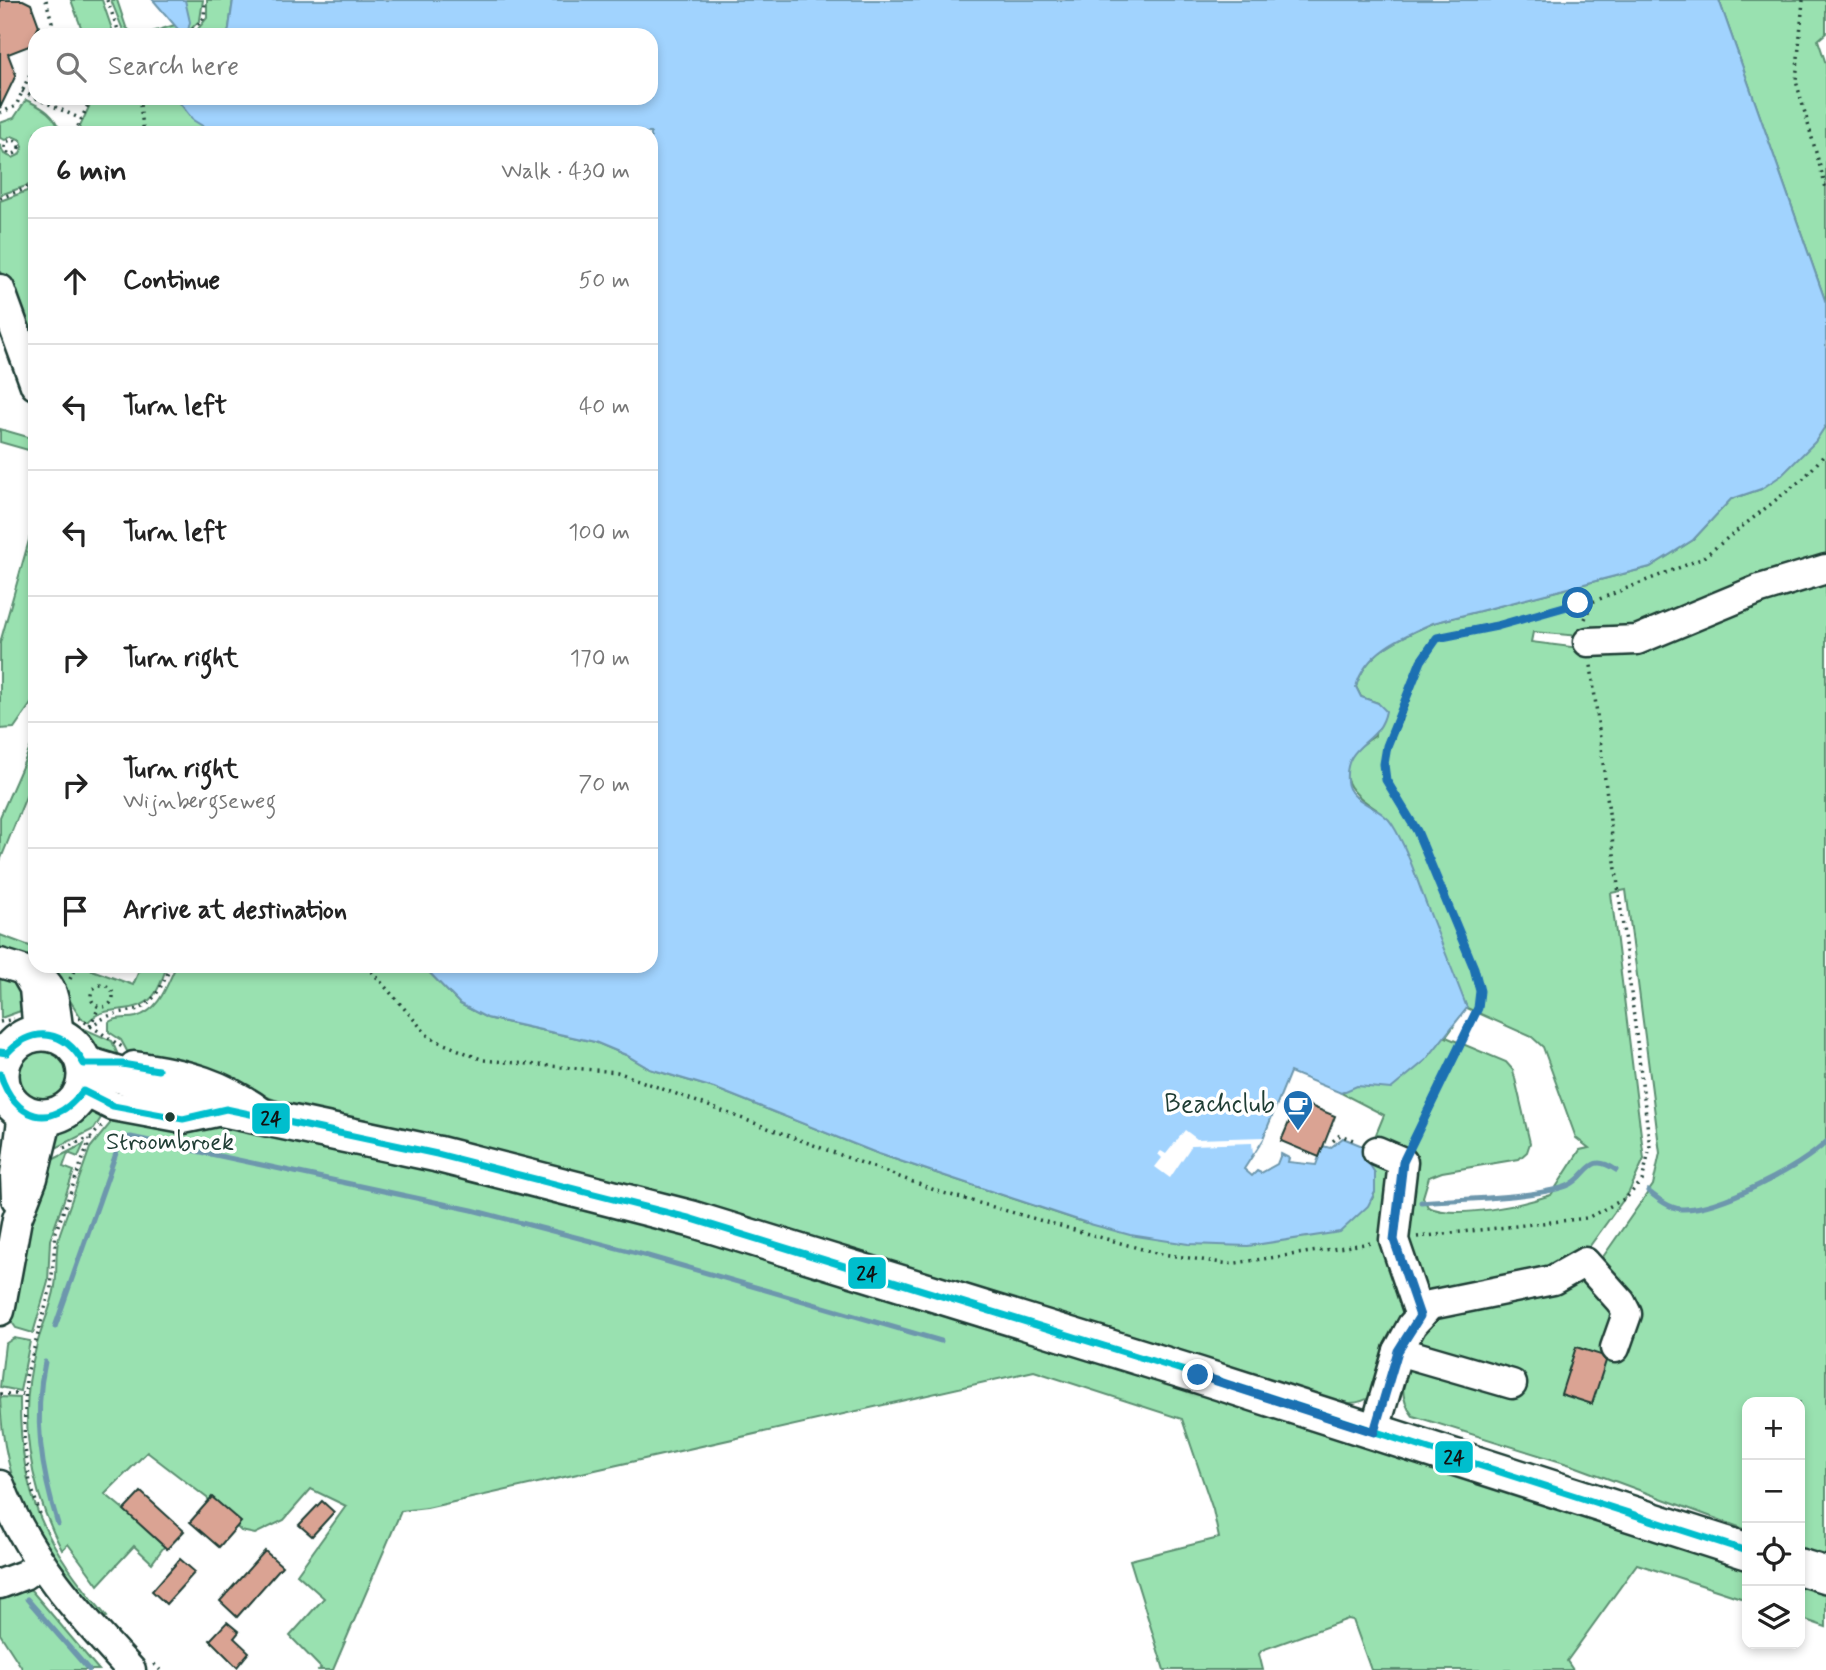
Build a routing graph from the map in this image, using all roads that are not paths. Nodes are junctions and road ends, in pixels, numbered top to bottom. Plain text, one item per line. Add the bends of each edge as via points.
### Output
1 (0, 289) edge
2 (28, 366) edge
3 (1826, 569) edge
4 (1588, 642) road end
5 (11, 966) edge
6 (28, 972) edge
7 (31, 973) edge
8 (62, 1032) junction
9 (2, 1064) edge
10 (83, 1077) junction
11 (226, 1110) junction
12 (36, 1114) junction
13 (269, 1118) junction
14 (1390, 1156) road end
15 (0, 1311) edge
16 (1420, 1316) junction
17 (1615, 1348) dead end
18 (1398, 1351) junction
19 (1512, 1384) dead end
20 (1374, 1432) junction
21 (0, 1485) edge
22 (1742, 1549) edge
23 (40, 1564) junction
24 (1805, 1569) edge
25 (1826, 1575) edge
26 (0, 1584) edge
27 (142, 1666) edge

1 - 2 street
3 - 4 street via 1760,589 1637,640
5 - 6 street
7 - 8 street via 51,986
8 - 9 main road via 15,1044
8 - 10 main road via 71,1042
9 - 12 main road via 7,1096
10 - 11 main road via 160,1087 182,1100
10 - 11 street via 113,1106 183,1119
10 - 12 main road via 69,1108
10 - 13 street via 122,1064 188,1076 240,1095
11 - 13 main road
12 - 15 street via 15,1175 17,1219
13 - 20 main road via 437,1154 718,1226
14 - 16 street via 1394,1240
16 - 17 street via 1430,1305 1553,1280 1584,1262 1627,1314
16 - 18 street
18 - 19 street
18 - 20 street
20 - 22 main road
21 - 23 street via 20,1533
23 - 26 street
23 - 27 street
24 - 25 main road

